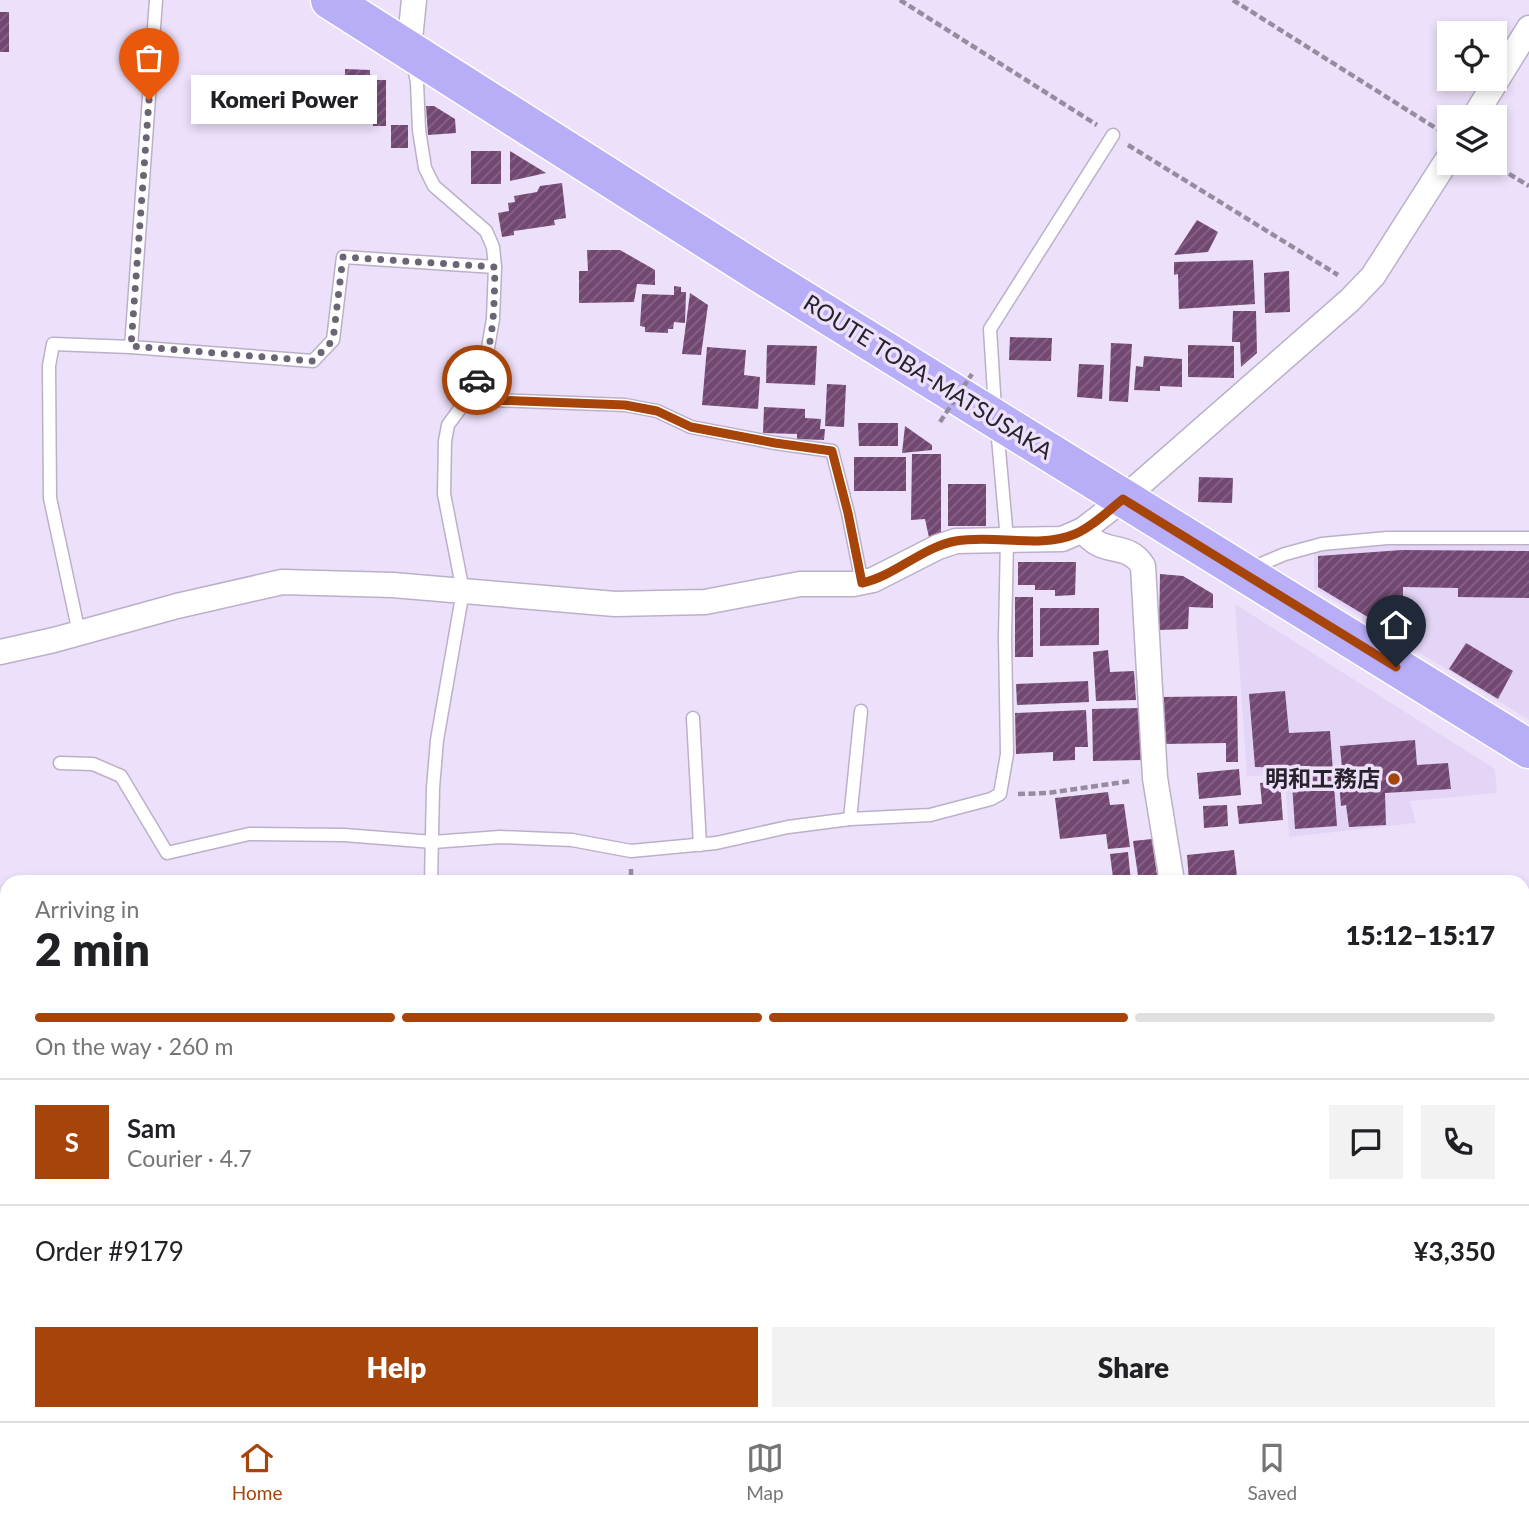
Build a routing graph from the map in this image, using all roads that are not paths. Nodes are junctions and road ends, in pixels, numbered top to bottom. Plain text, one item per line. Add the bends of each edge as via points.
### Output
1 (156, 0) edge
2 (330, 0) edge
3 (414, 0) edge
4 (1529, 28) edge
5 (409, 49) junction
6 (1481, 105) edge
7 (1113, 135) dead end
8 (1438, 175) edge
9 (495, 267) junction
10 (131, 346) junction
11 (467, 399) junction
12 (996, 420) junction
13 (1123, 499) junction
14 (1083, 530) junction
15 (1529, 538) edge
16 (1007, 539) junction
17 (1242, 571) junction
18 (862, 583) junction
19 (463, 591) junction
20 (79, 633) junction
21 (0, 652) edge
22 (861, 711) dead end
23 (693, 718) dead end
24 (1529, 749) edge
25 (60, 762) dead end
26 (850, 819) junction
27 (433, 842) junction
28 (700, 845) junction
29 (431, 875) edge
30 (1171, 875) edge

1 - 10 lane
2 - 5 main road, ROUTE TOBA-MATSUSAKA
3 - 5 street
4 - 6 street
5 - 9 lane via 417,82 425,168 434,186 486,231
5 - 12 main road, ROUTE TOBA-MATSUSAKA
7 - 12 lane via 990,329
8 - 13 street via 1373,276 1350,300
9 - 10 lane via 343,257 333,340 313,361
9 - 11 lane via 490,343 485,365
10 - 20 lane via 53,344 49,366 50,498
11 - 18 lane via 625,405 657,411 691,427 832,451
11 - 19 lane via 448,425 444,481
12 - 13 main road, ROUTE TOBA-MATSUSAKA
12 - 16 lane
13 - 14 street
13 - 17 main road, ROUTE TOBA-MATSUSAKA
14 - 16 street via 1054,540
14 - 30 street via 1097,545 1125,551 1143,566 1155,778
15 - 17 lane via 1387,538 1322,544
16 - 18 street via 945,544
16 - 26 lane via 1007,754 1000,794 930,815
17 - 24 main road, ROUTE TOBA-MATSUSAKA
18 - 19 street via 800,584 705,602 615,604
19 - 20 street via 282,582
19 - 27 lane via 437,740
20 - 21 street
22 - 26 lane
23 - 28 lane
25 - 27 lane via 93,764 121,776 167,853 250,834
26 - 28 lane
27 - 28 lane via 512,838 572,841 631,851
27 - 29 lane

